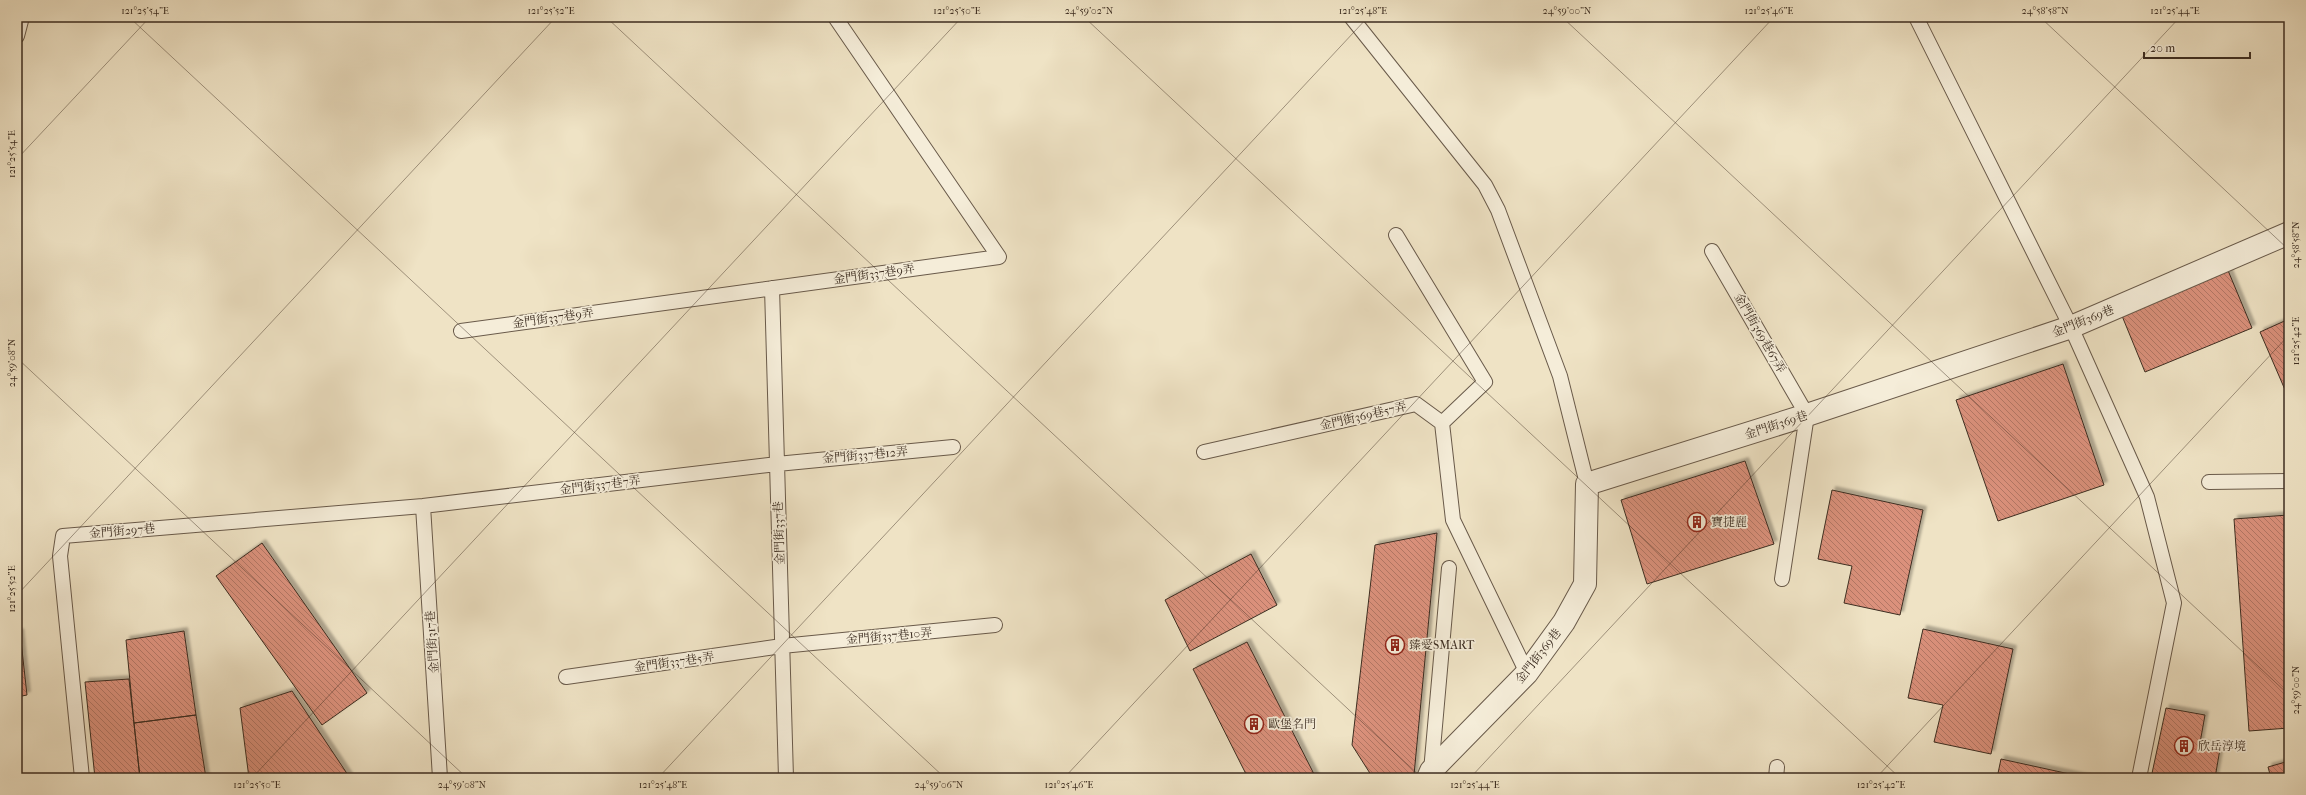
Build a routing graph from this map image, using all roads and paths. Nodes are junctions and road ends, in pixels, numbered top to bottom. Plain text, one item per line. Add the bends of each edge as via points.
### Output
1 (22, 17) edge
2 (834, 17) edge
3 (1351, 17) edge
4 (1916, 17) edge
5 (17, 36) edge
6 (2289, 233) edge
7 (1396, 235) dead end
8 (1712, 251) dead end
9 (772, 288) junction
10 (2072, 327) junction
11 (461, 332) dead end
12 (1807, 415) junction
13 (1442, 423) junction
14 (953, 447) dead end
15 (1204, 452) dead end
16 (777, 464) junction
17 (2289, 481) edge
18 (2209, 482) dead end
19 (1587, 484) junction
20 (423, 506) junction
21 (1449, 568) dead end
22 (1782, 579) dead end
23 (995, 625) dead end
24 (782, 646) junction
25 (1527, 673) junction
26 (566, 677) dead end
27 (1430, 775) edge
28 (82, 778) edge
29 (440, 778) edge
30 (786, 778) edge
31 (2138, 778) edge

1 - 5 lane
2 - 9 lane, 金門街337巷9弄 via 999,257
3 - 19 lane via 1485,185 1498,210 1560,376
4 - 10 lane
6 - 10 street, 金門街369巷
7 - 13 lane via 1485,382
8 - 12 lane, 金門街369巷67弄
9 - 11 lane, 金門街337巷9弄
9 - 16 lane, 金門街337巷
10 - 12 street, 金門街369巷
10 - 31 lane via 2147,497 2174,604
12 - 19 street, 金門街369巷
12 - 22 lane
13 - 15 lane, 金門街369巷57弄 via 1416,404
13 - 25 lane via 1453,520
14 - 16 lane, 金門街337巷12弄
16 - 20 lane, 金門街337巷7弄
16 - 24 lane, 金門街337巷
17 - 18 lane
19 - 25 street, 金門街369巷 via 1585,584 1564,622
20 - 28 lane, 金門街297巷 via 63,536 60,556
20 - 29 lane, 金門街317巷
21 - 27 lane
23 - 24 lane, 金門街337巷10弄
24 - 26 lane, 金門街337巷5弄
24 - 30 lane, 金門街337巷
25 - 27 street, 金門街369巷

